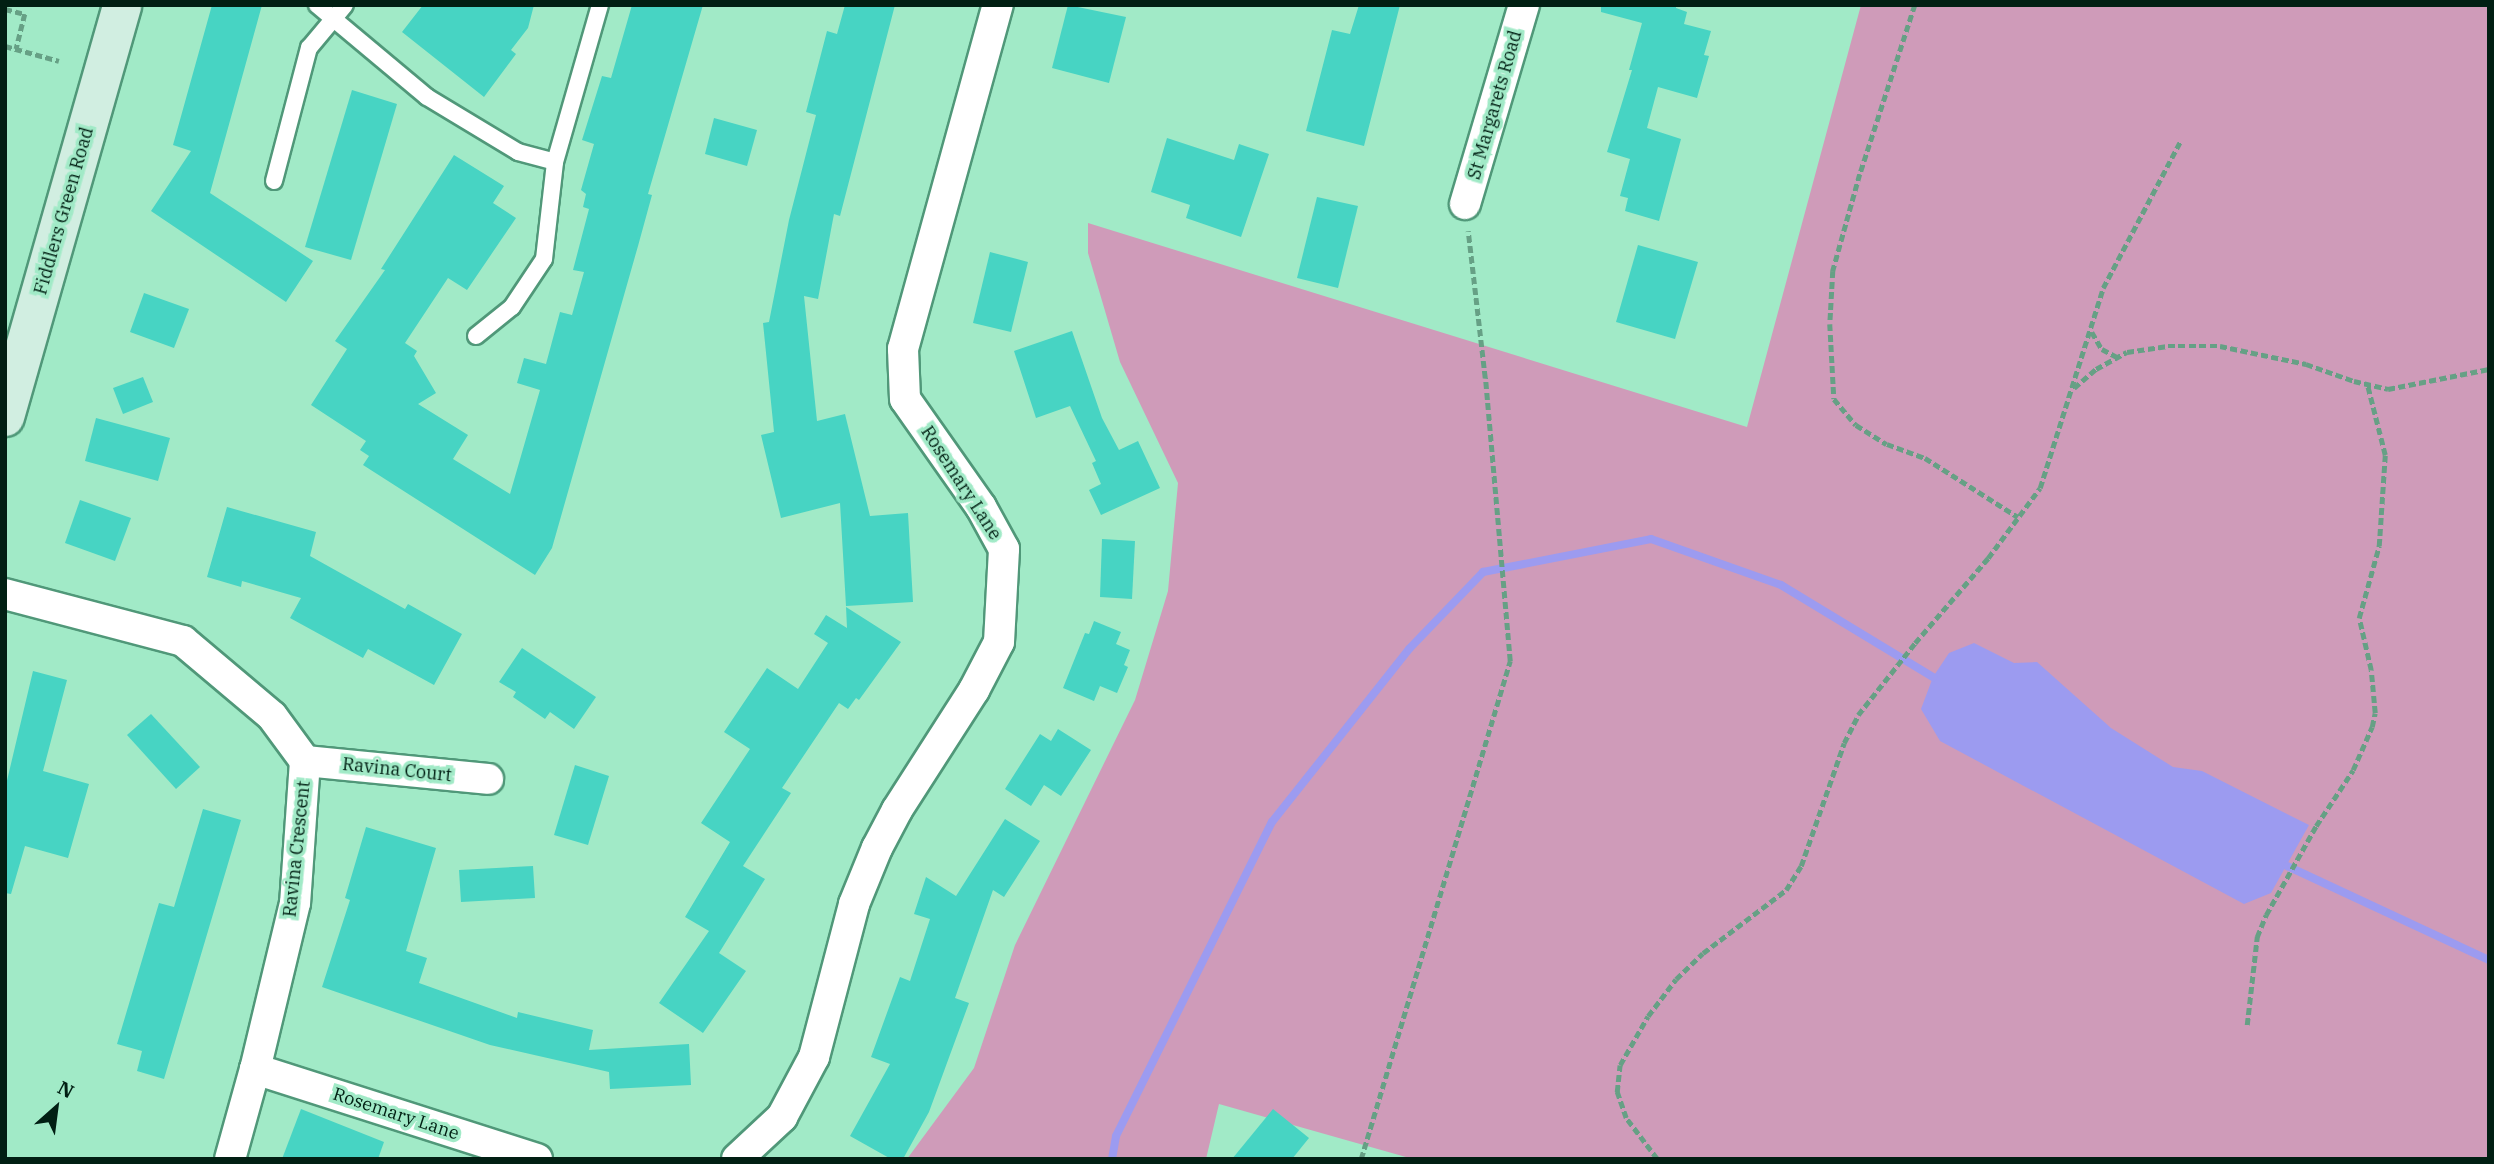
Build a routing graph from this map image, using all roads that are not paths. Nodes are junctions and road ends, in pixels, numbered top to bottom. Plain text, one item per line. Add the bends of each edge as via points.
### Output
1 (122, 5) edge
2 (317, 5) edge
3 (345, 5) edge
4 (600, 5) edge
5 (998, 5) edge
6 (1524, 5) edge
7 (334, 19) junction
8 (555, 162) junction
9 (274, 181) dead end
10 (1465, 204) road end
11 (476, 336) dead end
12 (5, 417) edge
13 (5, 594) edge
14 (305, 761) junction
15 (488, 779) dead end
16 (255, 1069) junction
17 (230, 1159) edge
18 (537, 1159) edge
19 (737, 1159) edge

1 - 12 main road, Fiddlers Green Road
2 - 7 lane
3 - 7 lane
4 - 8 lane
5 - 19 street, Rosemary Lane via 903,349 905,399 981,507 1004,549 999,642 877,848 854,904 814,1057 782,1117
6 - 10 street, St Margarets Road
7 - 8 lane via 427,97 518,152
7 - 9 lane via 309,48
8 - 11 lane via 544,259 512,307
13 - 14 street, Ravina Crescent via 183,641 272,716
14 - 15 street, Ravina Court
14 - 16 street, Ravina Crescent via 295,903
16 - 17 street, Ravina Crescent
16 - 18 street, Rosemary Lane

